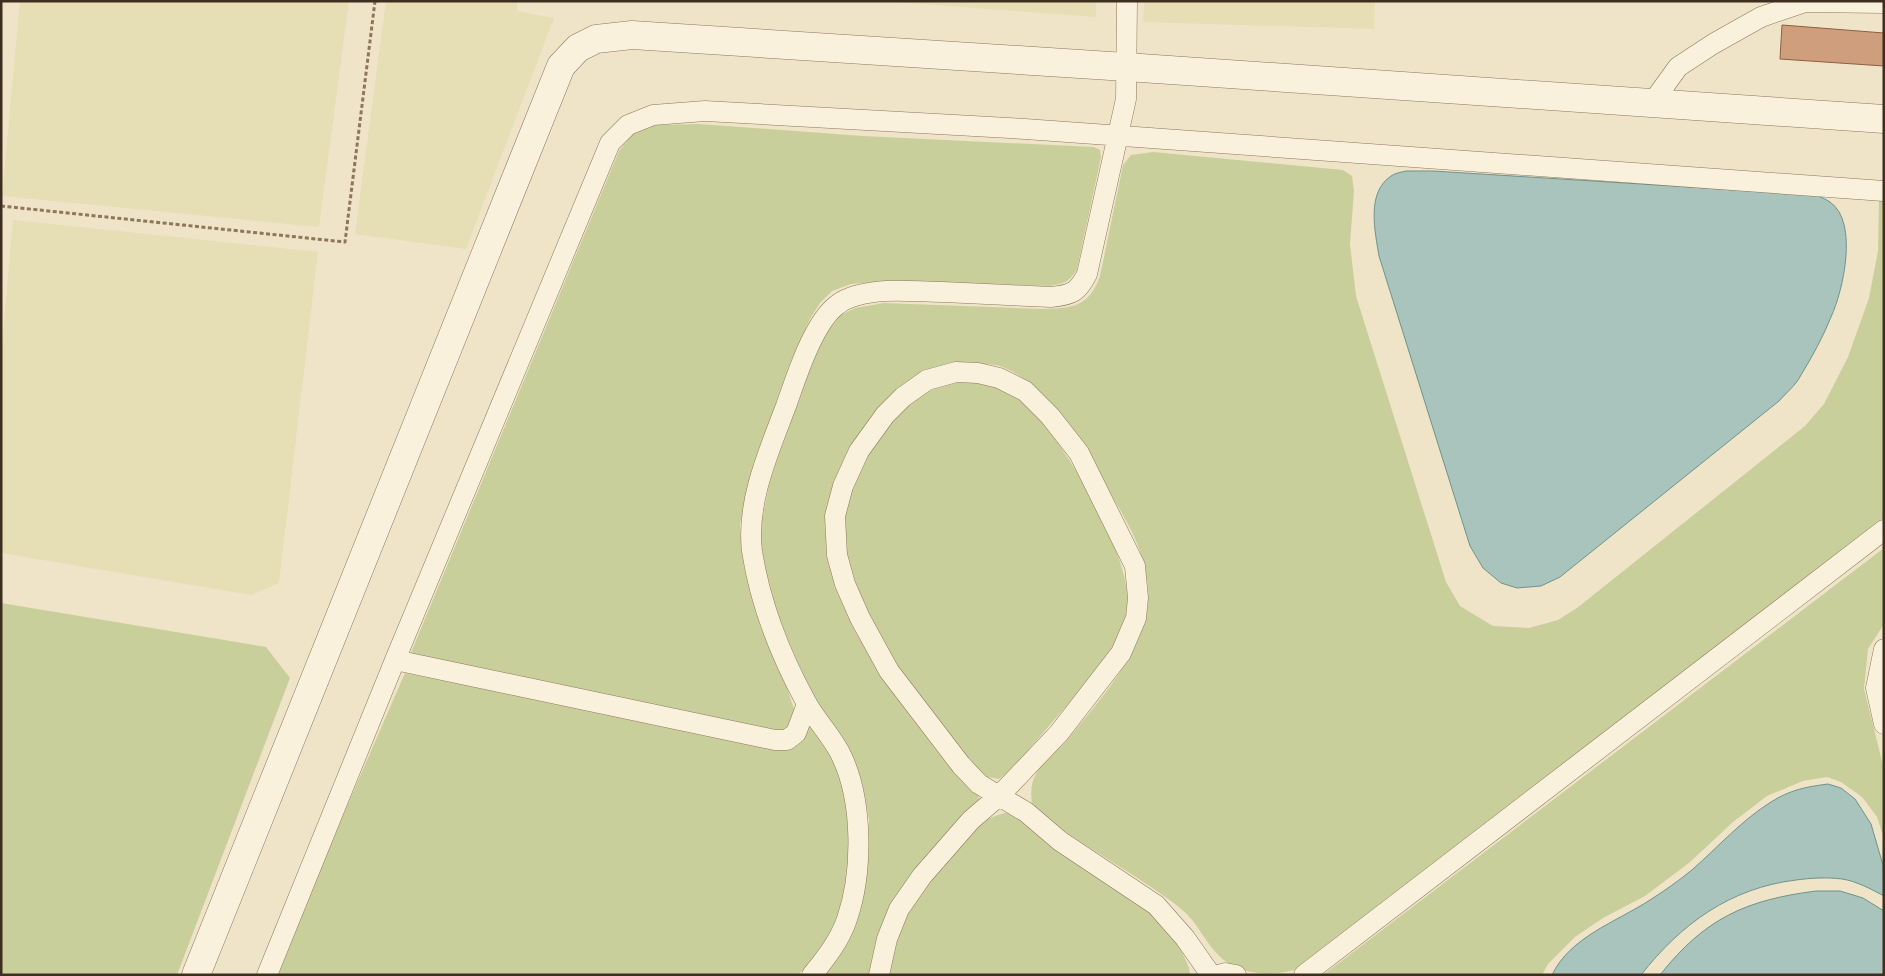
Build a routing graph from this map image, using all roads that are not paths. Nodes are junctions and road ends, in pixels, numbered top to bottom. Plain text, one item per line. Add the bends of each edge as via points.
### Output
1 (1127, 1) edge
2 (1884, 2) edge
3 (1126, 67) junction
4 (1652, 103) junction
5 (1884, 119) edge
6 (1118, 136) junction
7 (1884, 191) edge
8 (1884, 530) edge
9 (1884, 648) edge
10 (395, 660) junction
11 (807, 704) junction
12 (1884, 724) edge
13 (999, 796) junction
14 (196, 975) edge
15 (267, 975) edge
16 (812, 975) edge
17 (879, 975) edge
18 (1211, 975) edge
19 (1218, 975) edge
20 (1236, 975) edge
21 (1304, 975) edge

1 - 3 lane
2 - 4 lane via 1805,2 1761,17 1678,67
3 - 4 street
3 - 6 lane via 1126,99
3 - 14 street via 632,35 596,39 578,48 561,66
4 - 5 street
6 - 7 lane
6 - 10 lane via 705,111 653,115 628,125 610,143
6 - 11 lane via 1087,274 1080,288 1068,295 1051,297 886,291 852,297 836,305 821,323 801,365 762,470 751,524 758,581 771,624
8 - 21 lane
9 - 12 lane via 1876,688
10 - 11 lane via 775,740 787,740 796,733
10 - 15 lane
11 - 16 lane via 842,756 853,786 859,818 856,876 847,920 830,953
13 - 13 lane via 979,784 961,765 889,670 860,618 837,555 835,516 843,486 860,452 885,415 903,397 928,380 956,372 999,378 1025,391 1050,416 1079,453 1135,566 1136,618 1121,653 1059,733
13 - 17 lane via 971,820 922,876 899,909 887,939
13 - 18 lane via 1156,905
19 - 20 lane

